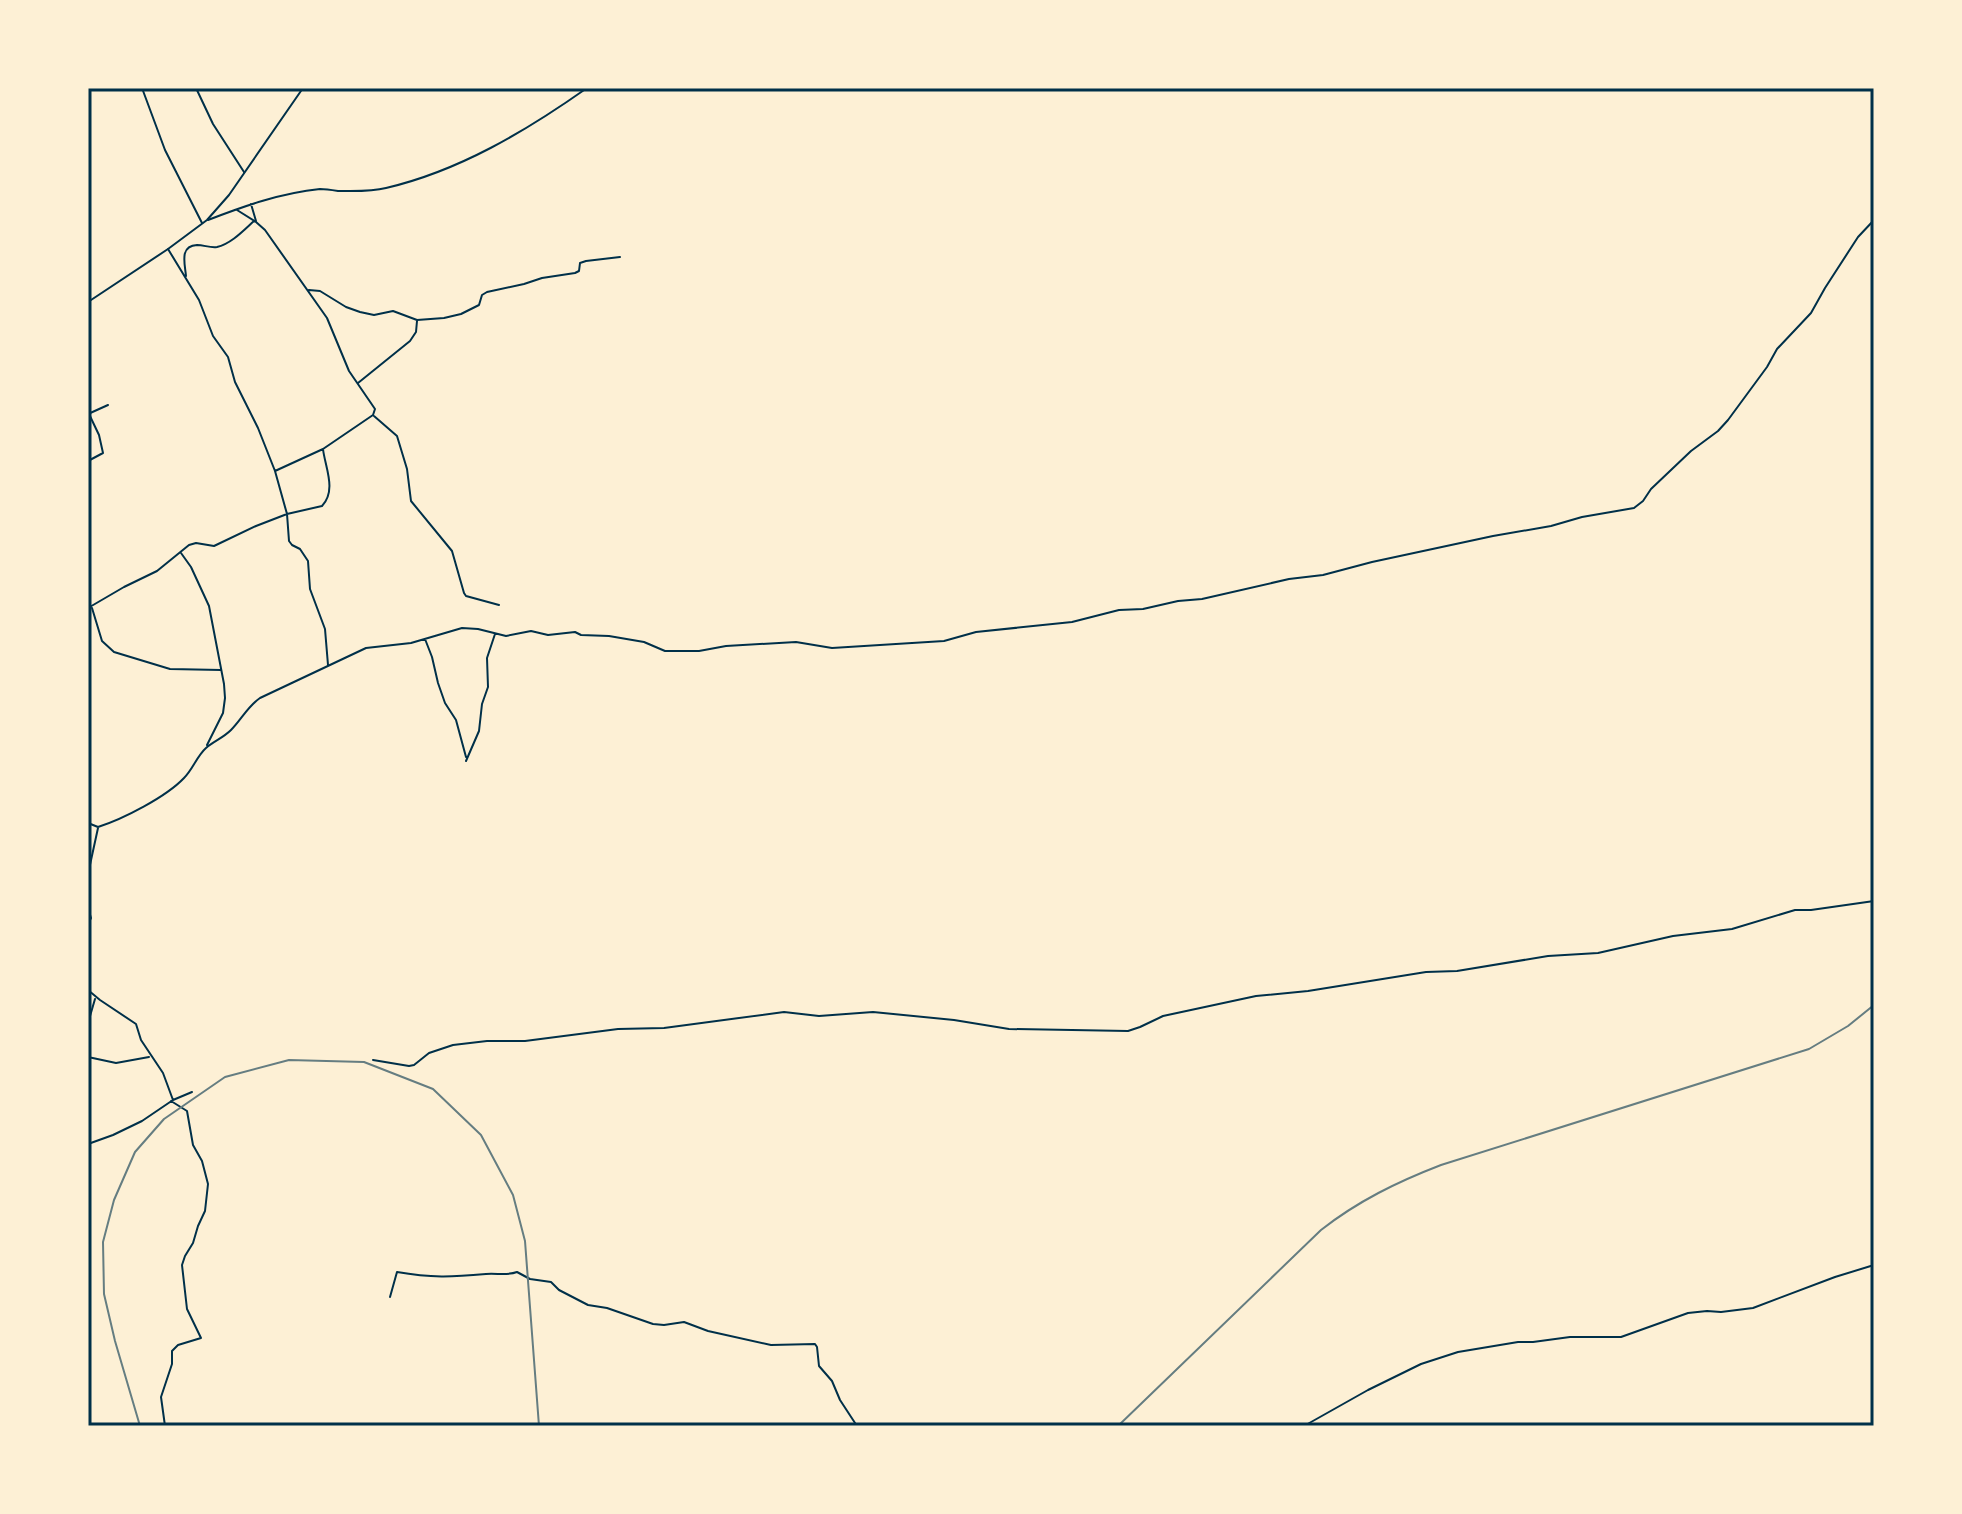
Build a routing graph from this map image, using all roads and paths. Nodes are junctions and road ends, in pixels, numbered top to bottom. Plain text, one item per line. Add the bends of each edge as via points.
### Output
1 (142, 88) edge
2 (196, 88) edge
3 (303, 88) edge
4 (587, 88) edge
5 (245, 172) junction
6 (251, 204) junction
7 (236, 210) junction
8 (207, 220) junction
9 (1874, 220) edge
10 (255, 221) junction
11 (203, 224) junction
12 (168, 249) junction
13 (620, 257) dead end
14 (186, 277) junction
15 (308, 291) junction
16 (88, 302) edge
17 (417, 320) junction
18 (357, 384) junction
19 (108, 405) dead end
20 (89, 414) edge
21 (373, 415) junction
22 (323, 449) junction
23 (88, 461) edge
24 (275, 471) junction
25 (287, 514) junction
26 (180, 552) junction
27 (499, 605) dead end
28 (90, 608) edge
29 (495, 633) junction
30 (424, 638) junction
31 (328, 666) junction
32 (221, 670) junction
33 (206, 749) junction
34 (88, 823) edge
35 (98, 827) junction
36 (88, 874) edge
37 (1874, 901) edge
38 (88, 908) edge
39 (88, 924) edge
40 (88, 990) edge
41 (96, 998) junction
42 (88, 1023) edge
43 (88, 1047) edge
44 (151, 1056) junction
45 (88, 1057) edge
46 (373, 1060) dead end
47 (192, 1092) dead end
48 (172, 1100) junction
49 (88, 1144) edge
50 (1874, 1265) edge
51 (390, 1297) dead end
52 (165, 1426) edge
53 (857, 1426) edge
54 (1304, 1426) edge

1 - 11 street via 165,150
2 - 5 street via 216,131
3 - 5 street
4 - 6 street via 510,137 427,176 377,190 322,189
5 - 8 street
6 - 7 street
6 - 10 street
7 - 8 street
7 - 10 street
8 - 11 street
9 - 29 street via 1728,420 1634,508 1202,599 944,641 832,648 796,642 661,651 644,642 575,632
10 - 14 street via 224,244 187,249
10 - 15 street
11 - 12 street
12 - 14 street
12 - 16 street
13 - 17 street via 586,261 575,273 487,292 479,305 452,316
14 - 24 street via 228,357
15 - 17 street via 320,291 360,312 393,311
15 - 18 street
17 - 18 street via 410,341
18 - 21 street via 375,409
19 - 20 street
20 - 23 street via 103,453
21 - 22 street
21 - 27 street via 397,436 411,501 452,551 464,593
22 - 24 street
22 - 25 street via 329,477 326,503
24 - 25 street
25 - 26 street via 219,544 192,544
25 - 31 street via 289,541 308,561
26 - 28 street
26 - 32 street via 209,606
28 - 32 street via 102,641 114,652 170,669
29 - 30 street via 462,628
29 - 30 street via 479,731 466,760
30 - 31 street via 366,648
31 - 33 street via 256,701
32 - 33 street via 225,704
33 - 35 street via 173,789
34 - 35 street
35 - 36 street
37 - 46 street via 1795,910 1732,929 1598,953 1256,996 1163,1016 1128,1031 1009,1029 877,1012 784,1012 664,1028 453,1045 409,1066
38 - 39 street
40 - 41 street
41 - 42 street
41 - 44 street via 136,1024
43 - 45 street
44 - 45 street via 116,1063
44 - 48 street
47 - 48 street
48 - 49 street via 142,1121
48 - 52 street via 187,1111 208,1189 205,1211 182,1265 187,1309 201,1338 172,1351 161,1397
50 - 54 street via 1753,1308 1688,1313 1625,1337 1570,1337 1458,1352 1421,1364
51 - 53 street via 397,1272 438,1278 517,1272 551,1282 590,1306 653,1324 684,1322 771,1345 815,1344 819,1366

